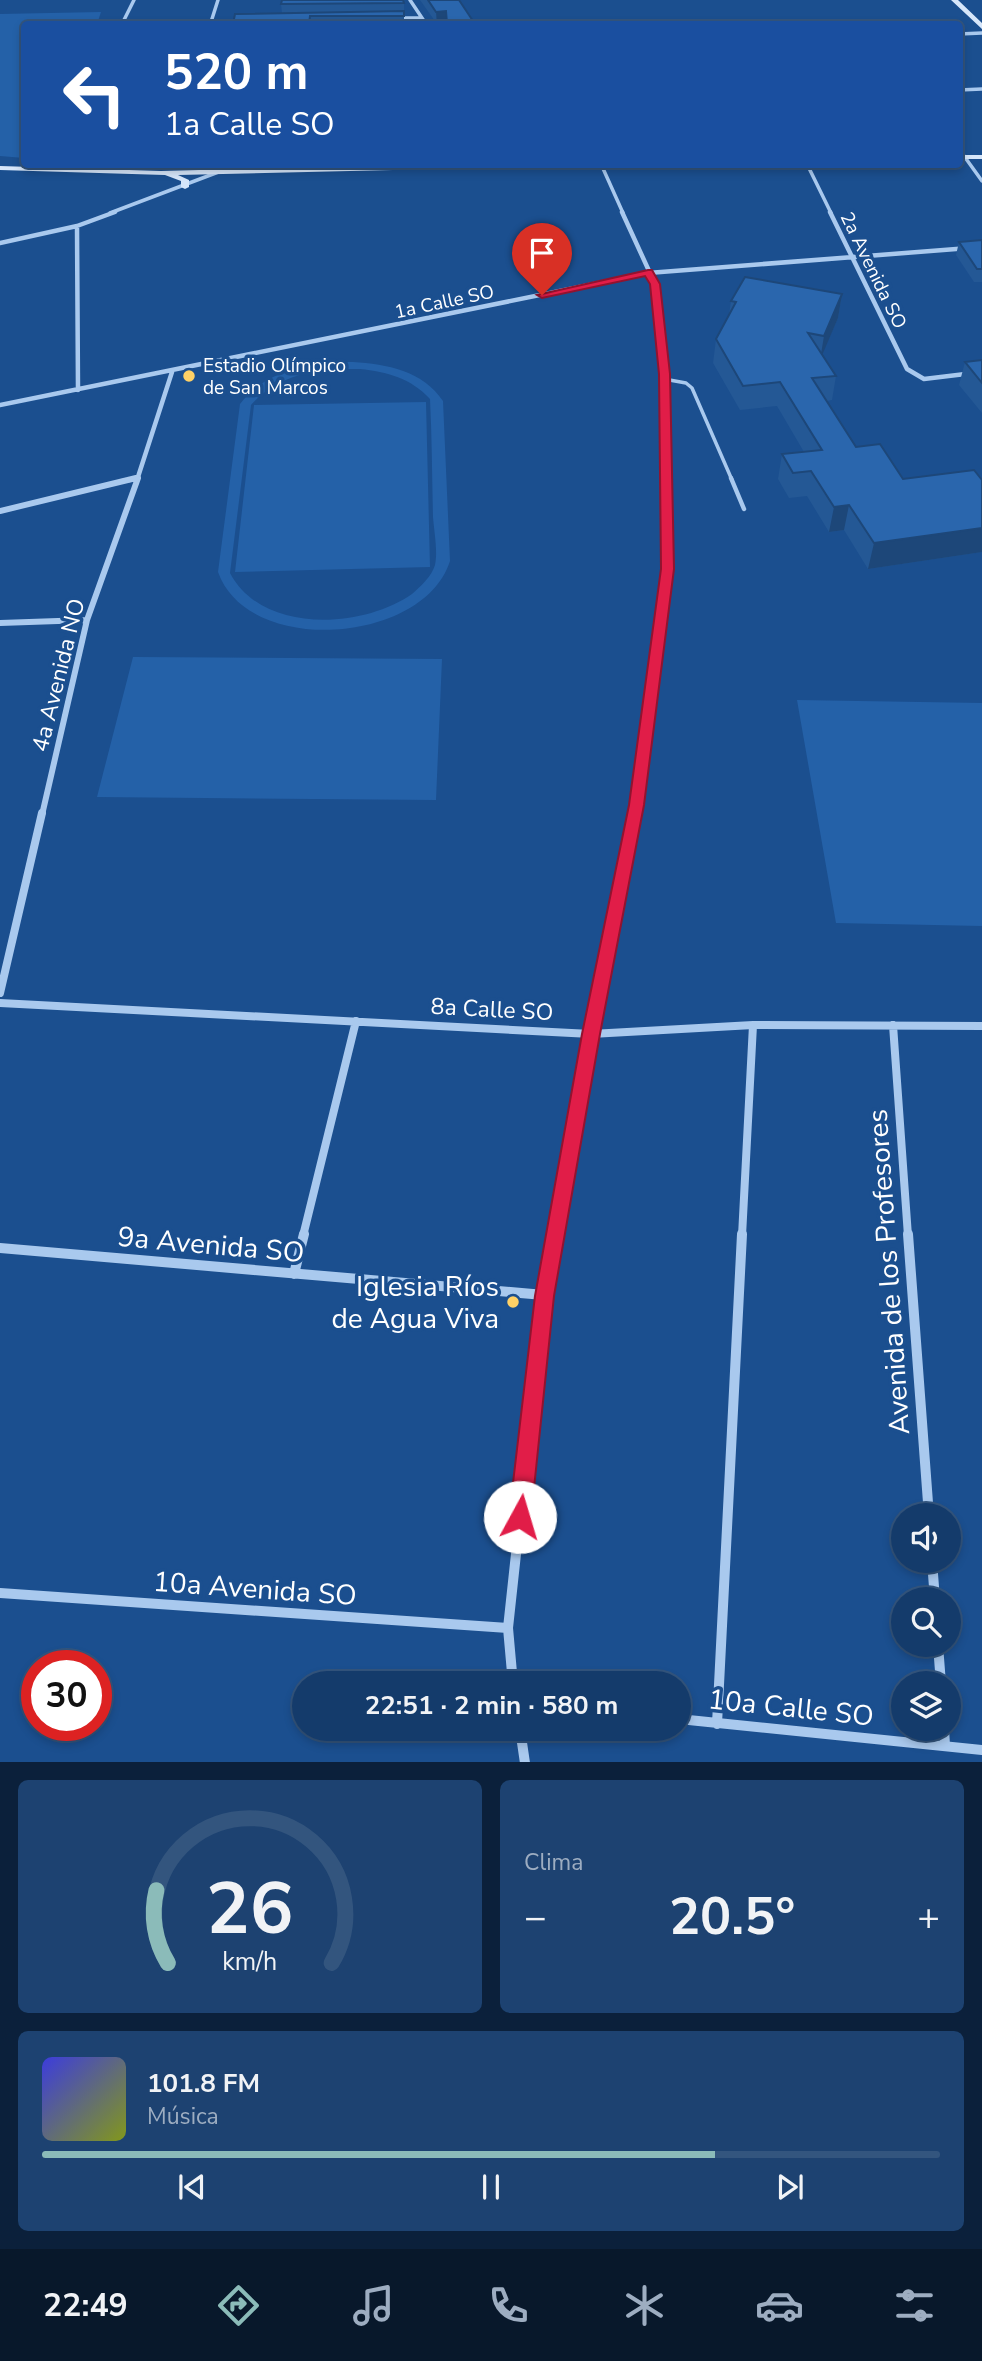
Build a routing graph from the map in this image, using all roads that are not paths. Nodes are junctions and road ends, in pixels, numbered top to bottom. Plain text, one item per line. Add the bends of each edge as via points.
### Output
1 (134, 0) edge
2 (218, 0) edge
3 (410, 0) edge
4 (954, 0) edge
5 (396, 18) edge
6 (421, 18) junction
7 (252, 20) edge
8 (124, 21) edge
9 (212, 21) edge
10 (238, 21) edge
11 (424, 21) edge
12 (982, 27) edge
13 (982, 33) edge
14 (963, 34) edge
15 (982, 89) edge
16 (963, 90) edge
17 (963, 157) edge
18 (982, 157) edge
19 (963, 158) edge
20 (0, 168) edge
21 (64, 168) edge
22 (77, 168) edge
23 (367, 168) edge
24 (603, 168) edge
25 (809, 168) edge
26 (222, 171) junction
27 (161, 173) junction
28 (982, 181) edge
29 (185, 187) junction
30 (77, 226) junction
31 (0, 243) edge
32 (982, 247) edge
33 (850, 256) junction
34 (648, 273) junction
35 (172, 372) junction
36 (982, 372) edge
37 (664, 379) junction
38 (78, 390) junction
39 (0, 405) edge
40 (138, 478) junction
41 (744, 509) dead end
42 (0, 511) edge
43 (87, 620) junction
44 (0, 624) edge
45 (0, 993) edge
46 (0, 1003) edge
47 (356, 1021) junction
48 (753, 1025) junction
49 (893, 1025) junction
50 (982, 1026) edge
51 (591, 1034) junction
52 (0, 1248) edge
53 (294, 1274) junction
54 (544, 1296) junction
55 (928, 1503) edge
56 (0, 1593) edge
57 (508, 1628) junction
58 (512, 1671) edge
59 (691, 1721) edge
60 (717, 1724) junction
61 (522, 1741) edge
62 (945, 1741) edge
63 (945, 1745) junction
64 (982, 1750) edge
65 (525, 1762) edge

1 - 8 street
2 - 9 street
3 - 6 street
4 - 12 main road
5 - 6 street
6 - 11 street
7 - 10 street
13 - 14 street
15 - 16 street
17 - 18 main road
19 - 28 street
20 - 21 main road
21 - 22 main road
22 - 27 main road
23 - 26 main road
24 - 34 street
25 - 33 street, 2a Avenida SO
26 - 27 main road
26 - 29 street
27 - 29 main road via 185,180
29 - 30 street
30 - 31 street
30 - 38 street
32 - 33 street, 1a Calle SO
33 - 34 street, 1a Calle SO
33 - 36 street, 2a Avenida SO via 908,369 925,379
34 - 35 street, 1a Calle SO
34 - 37 street via 655,284
35 - 38 street, 1a Calle SO
35 - 40 street, 4a Avenida NO
37 - 41 lane via 692,388
37 - 51 street via 668,569 636,805
38 - 39 street, 1a Calle SO
40 - 42 street
40 - 43 street, 4a Avenida NO
43 - 44 street
43 - 45 street, 4a Avenida NO
46 - 47 street, 8a Calle SO
47 - 51 street, 8a Calle SO
47 - 53 street
48 - 49 street, 8a Calle SO
48 - 51 street, 8a Calle SO
48 - 60 street
49 - 50 street, 8a Calle SO
49 - 55 street, Avenida de los Profesores
51 - 54 street
52 - 53 street, 9a Avenida SO
53 - 54 street, 9a Avenida SO
54 - 57 street
56 - 57 street, 10a Avenida SO
57 - 58 street
59 - 60 street, 10a Calle SO
60 - 63 street, 10a Calle SO
61 - 65 street
62 - 63 street
63 - 64 street, 10a Calle SO

